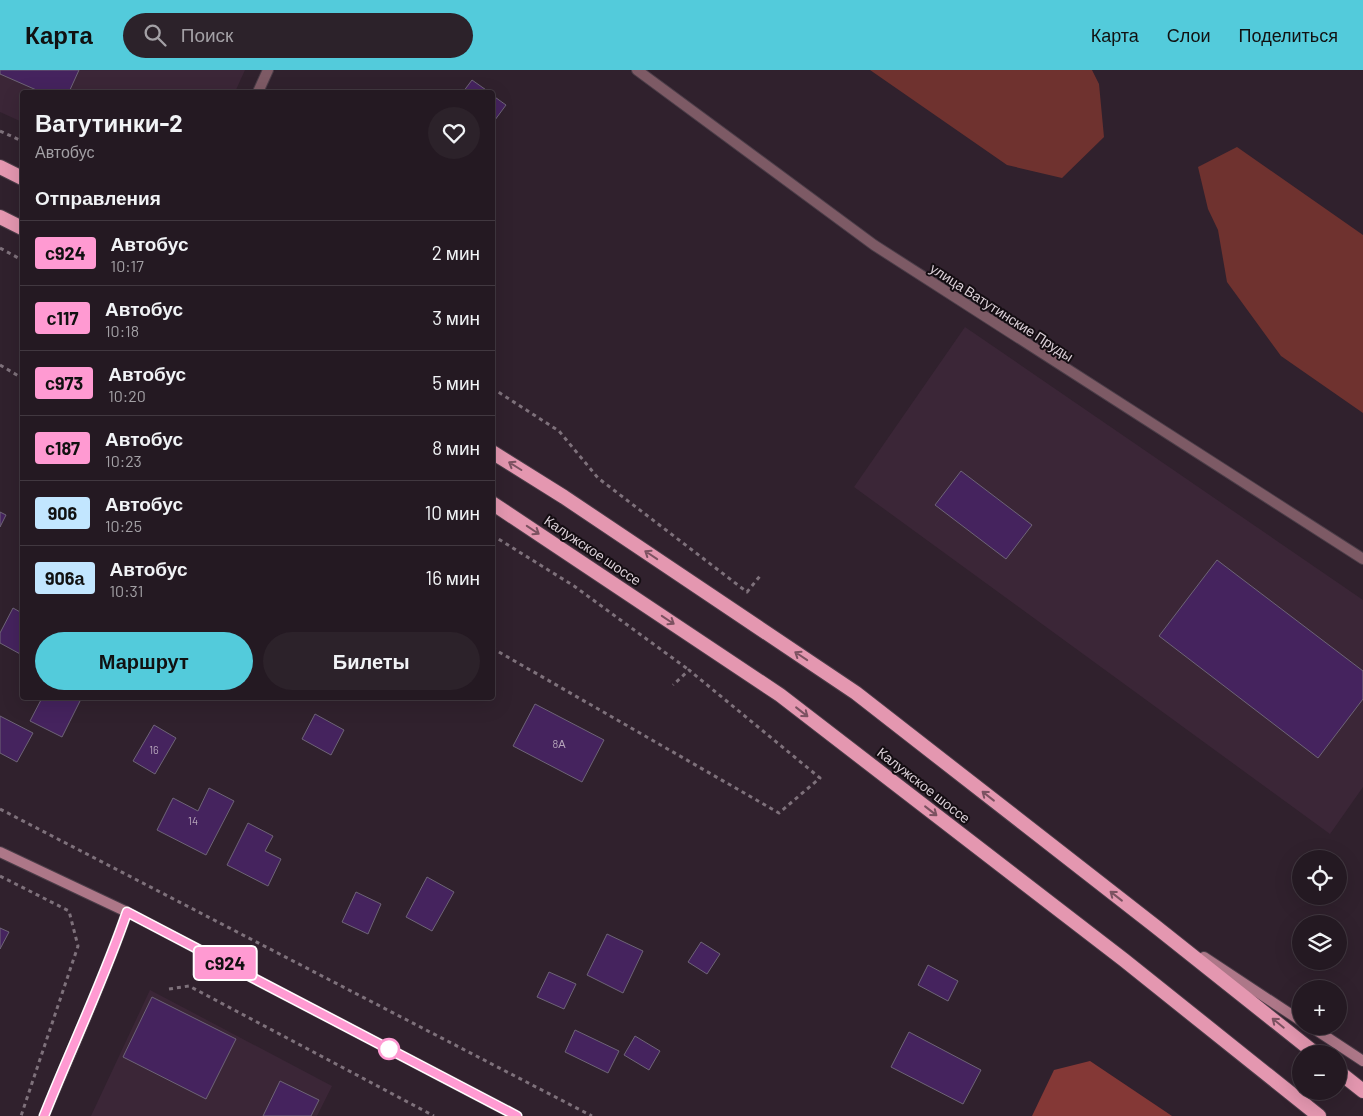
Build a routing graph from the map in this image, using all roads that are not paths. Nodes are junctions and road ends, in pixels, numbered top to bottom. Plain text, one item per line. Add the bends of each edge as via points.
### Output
1 (268, 70) edge
2 (637, 70) edge
3 (259, 90) edge
4 (0, 167) edge
5 (20, 177) edge
6 (0, 217) edge
7 (20, 227) edge
8 (495, 454) edge
9 (495, 505) edge
10 (1363, 560) edge
11 (0, 852) edge
12 (127, 912) junction
13 (1155, 926) junction
14 (1292, 1015) edge
15 (1324, 1035) edge
16 (1305, 1045) edge
17 (1363, 1061) edge
18 (1347, 1079) edge
19 (1363, 1092) edge
20 (44, 1116) edge
21 (517, 1116) edge
22 (1319, 1116) edge

1 - 3 street
2 - 10 street, улица Ватутинские Пруды via 874,246
4 - 5 highway
6 - 7 highway
13 -> 8 highway, Калужское шоссе via 856,692
9 -> 22 highway, Калужское шоссе via 780,695 1124,960
11 - 12 main road
12 - 20 main road via 110,961
12 - 21 main road
13 - 14 main road
16 -> 13 highway, Калужское шоссе
15 - 17 main road
18 - 19 highway

